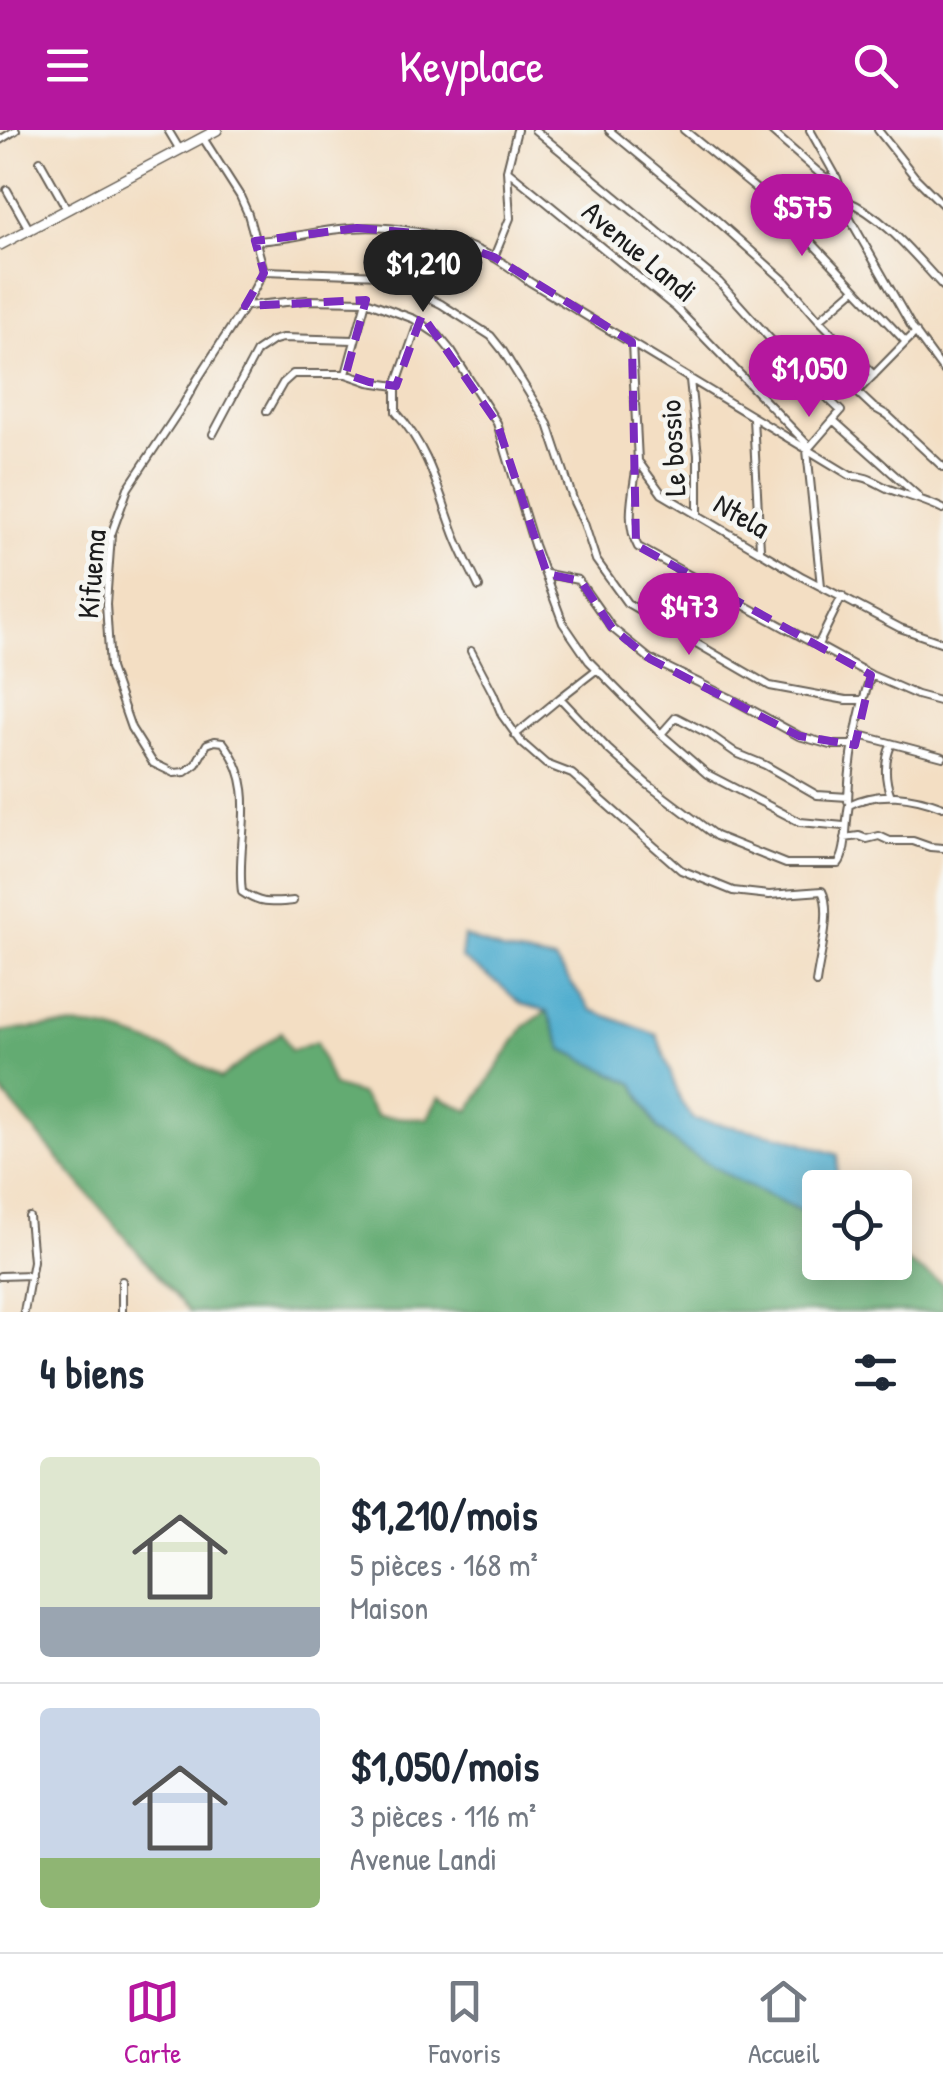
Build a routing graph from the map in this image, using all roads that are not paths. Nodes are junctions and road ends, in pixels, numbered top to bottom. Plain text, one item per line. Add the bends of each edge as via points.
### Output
1 (16, 130) edge
2 (168, 130) edge
3 (217, 130) edge
4 (516, 130) edge
5 (535, 130) edge
6 (609, 130) edge
7 (684, 130) edge
8 (770, 130) edge
9 (810, 130) edge
10 (878, 130) edge
11 (203, 138) junction
12 (0, 140) edge
13 (180, 150) junction
14 (40, 161) dead end
15 (507, 170) junction
16 (825, 177) junction
17 (837, 178) junction
18 (7, 190) dead end
19 (845, 200) junction
20 (943, 205) edge
21 (68, 210) junction
22 (789, 219) junction
23 (30, 230) junction
24 (255, 241) junction
25 (0, 245) edge
26 (494, 257) junction
27 (264, 271) junction
28 (943, 286) edge
29 (855, 290) junction
30 (366, 302) junction
31 (245, 306) junction
32 (819, 320) junction
33 (419, 321) junction
34 (916, 332) junction
35 (354, 340) junction
36 (632, 342) junction
37 (906, 342) junction
38 (943, 370) edge
39 (346, 374) junction
40 (874, 375) junction
41 (690, 378) junction
42 (396, 386) junction
43 (267, 411) dead end
44 (753, 418) junction
45 (833, 420) junction
46 (213, 434) dead end
47 (808, 448) junction
48 (638, 461) junction
49 (943, 467) edge
50 (920, 498) junction
51 (943, 509) edge
52 (698, 515) junction
53 (760, 551) junction
54 (547, 574) junction
55 (821, 586) junction
56 (479, 587) dead end
57 (842, 596) junction
58 (943, 642) edge
59 (818, 645) junction
60 (471, 651) dead end
61 (596, 670) junction
62 (871, 675) junction
63 (560, 698) junction
64 (862, 700) junction
65 (943, 702) edge
66 (662, 734) junction
67 (856, 734) junction
68 (515, 735) junction
69 (855, 745) junction
70 (891, 745) junction
71 (943, 757) edge
72 (891, 796) junction
73 (848, 801) junction
74 (943, 807) edge
75 (844, 826) junction
76 (844, 838) junction
77 (943, 848) edge
78 (293, 901) dead end
79 (816, 982) dead end
80 (29, 1217) dead end
81 (30, 1275) junction
82 (0, 1276) edge
83 (122, 1281) dead end
84 (24, 1312) edge
85 (122, 1312) edge

1 - 12 street
2 - 13 street
3 - 11 highway
4 - 15 street
5 - 45 street via 708,272 841,411
6 - 32 street via 740,240
7 - 22 street
8 - 16 street
9 - 17 street
10 - 20 street
11 - 13 highway
11 - 24 street via 240,196
13 - 21 highway
14 - 21 street
15 - 26 street via 510,218
15 - 47 street, Avenue Landi via 676,308
16 - 17 street
16 - 22 street
17 - 19 street
18 - 23 street
19 - 28 street via 866,210
19 - 34 street
21 - 23 highway
22 - 29 street
23 - 25 highway
24 - 26 street via 385,228 428,234
24 - 27 street
26 - 36 street
27 - 31 street, Kifuema
27 - 64 street via 383,275 491,336 548,424 596,560 627,603 770,686
29 - 32 street
29 - 37 street
30 - 31 street
30 - 33 street
30 - 35 street
31 - 78 street, Kifuema via 128,488 112,535 110,668 153,762 185,772 207,744 223,742 240,777 246,814 242,892 255,901
32 - 40 street
33 - 42 street
33 - 54 street via 452,352 497,423
34 - 37 street
34 - 38 street
35 - 39 street
35 - 46 street via 282,338 258,350
36 - 41 street
36 - 48 street
37 - 40 street
39 - 42 street
39 - 43 street via 294,374
40 - 49 street via 857,392
41 - 44 street
41 - 52 street, Le bossio
42 - 56 street via 396,412 428,458
44 - 47 street
44 - 53 street
45 - 47 street
45 - 50 street
47 - 50 street via 851,476
47 - 55 street
48 - 52 street, Ntela via 662,494
48 - 59 street via 630,521 638,547
50 - 51 street
52 - 53 street, Ntela
53 - 55 street, Ntela
54 - 61 street via 568,633
54 - 69 street via 578,580 612,628 650,659 800,736
55 - 57 street, Ntela
57 - 58 street, Ntela via 900,628
57 - 59 street
59 - 62 street
60 - 68 street
61 - 63 street
61 - 66 street
62 - 64 street
62 - 65 street
63 - 68 street
63 - 76 street via 646,784 716,836 786,864 838,864
64 - 67 street
66 - 73 street via 676,718 817,795
66 - 75 street via 707,774 778,812 800,822
67 - 69 street
67 - 70 street
68 - 79 street via 546,764 572,774 681,870 733,890 822,891 826,912
69 - 73 street
70 - 71 street
70 - 72 street via 885,771
72 - 73 street
72 - 74 street
73 - 75 street
75 - 76 street
76 - 77 street via 879,836
80 - 81 street
81 - 82 street
81 - 84 street
83 - 85 street

